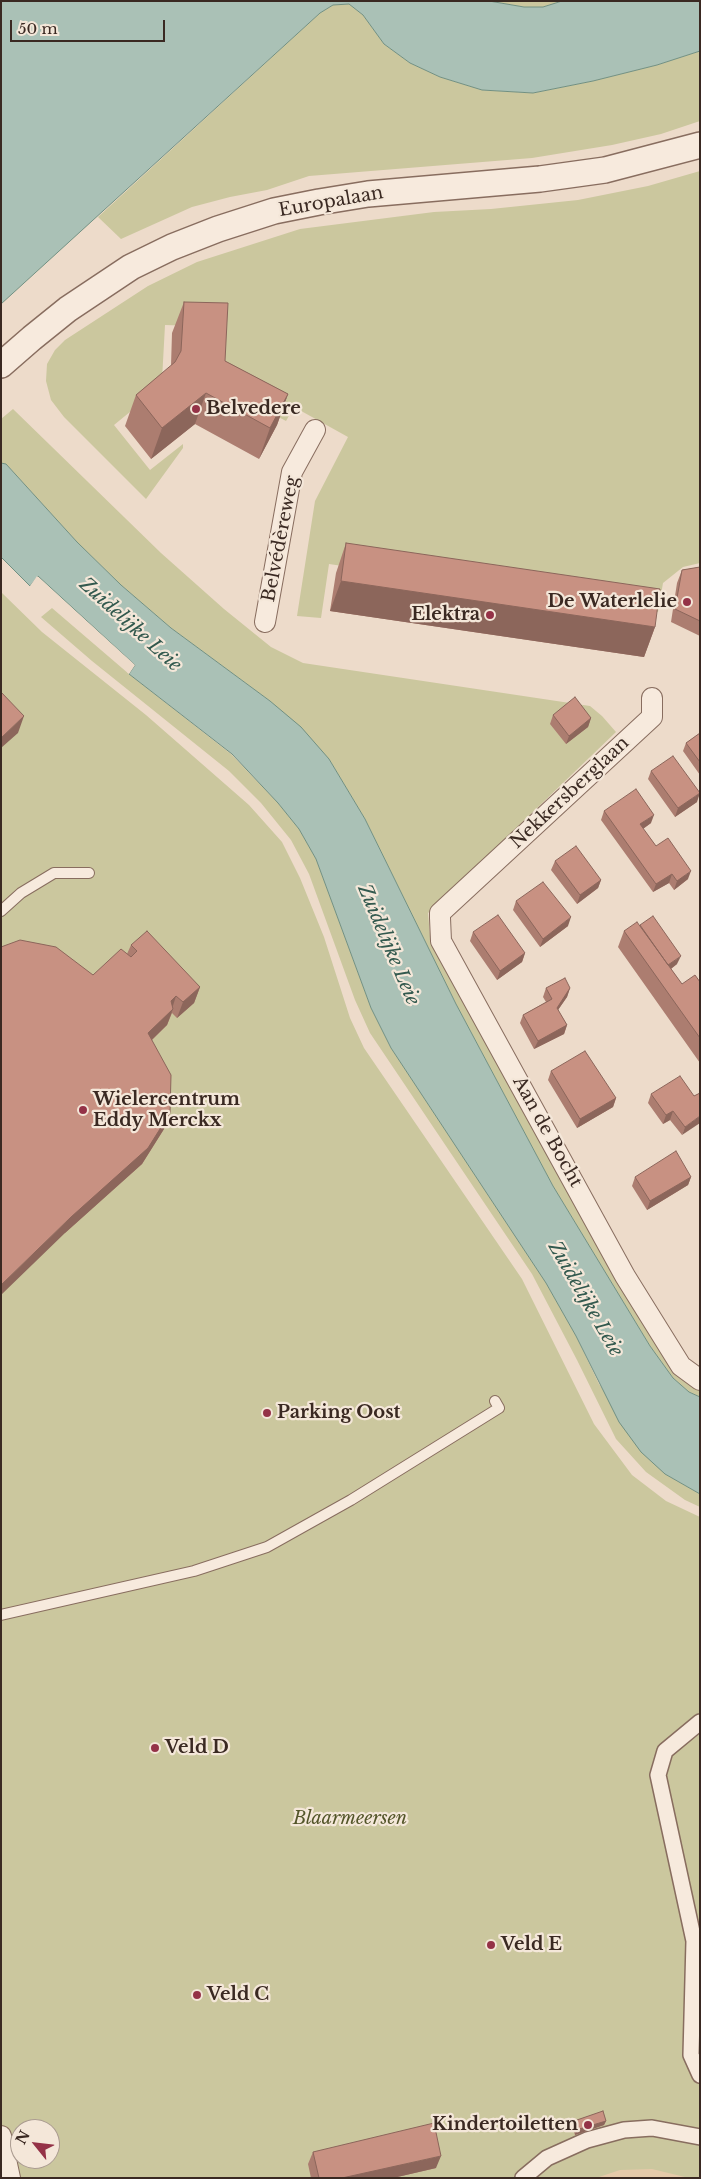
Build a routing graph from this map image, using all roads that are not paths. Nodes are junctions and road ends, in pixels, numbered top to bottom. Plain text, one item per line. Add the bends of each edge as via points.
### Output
1 (700, 145) edge
2 (1, 365) edge
3 (315, 430) dead end
4 (265, 622) dead end
5 (652, 698) dead end
6 (89, 874) dead end
7 (475, 882) joint
8 (1, 911) edge
9 (700, 1380) edge
10 (495, 1401) dead end
11 (1, 1615) edge
12 (700, 1722) edge
13 (700, 2075) edge
14 (1, 2136) edge
15 (700, 2137) edge
16 (7, 2177) edge
17 (523, 2178) edge

1 - 2 street, Europalaan via 605,170 368,194 274,212 228,226 131,267 68,309
3 - 4 street, Belvédèreweg via 292,472
5 - 7 street, Nekkersberglaan via 652,717
6 - 8 lane via 54,873 21,893
7 - 9 street, Aan de Bocht via 440,913 441,941 626,1276 681,1366
10 - 11 lane via 500,1408 351,1500 267,1547 194,1571
12 - 13 street via 665,1751 658,1774 694,1941 691,2055
14 - 16 street
15 - 17 street via 652,2128 624,2130 587,2140 547,2158

